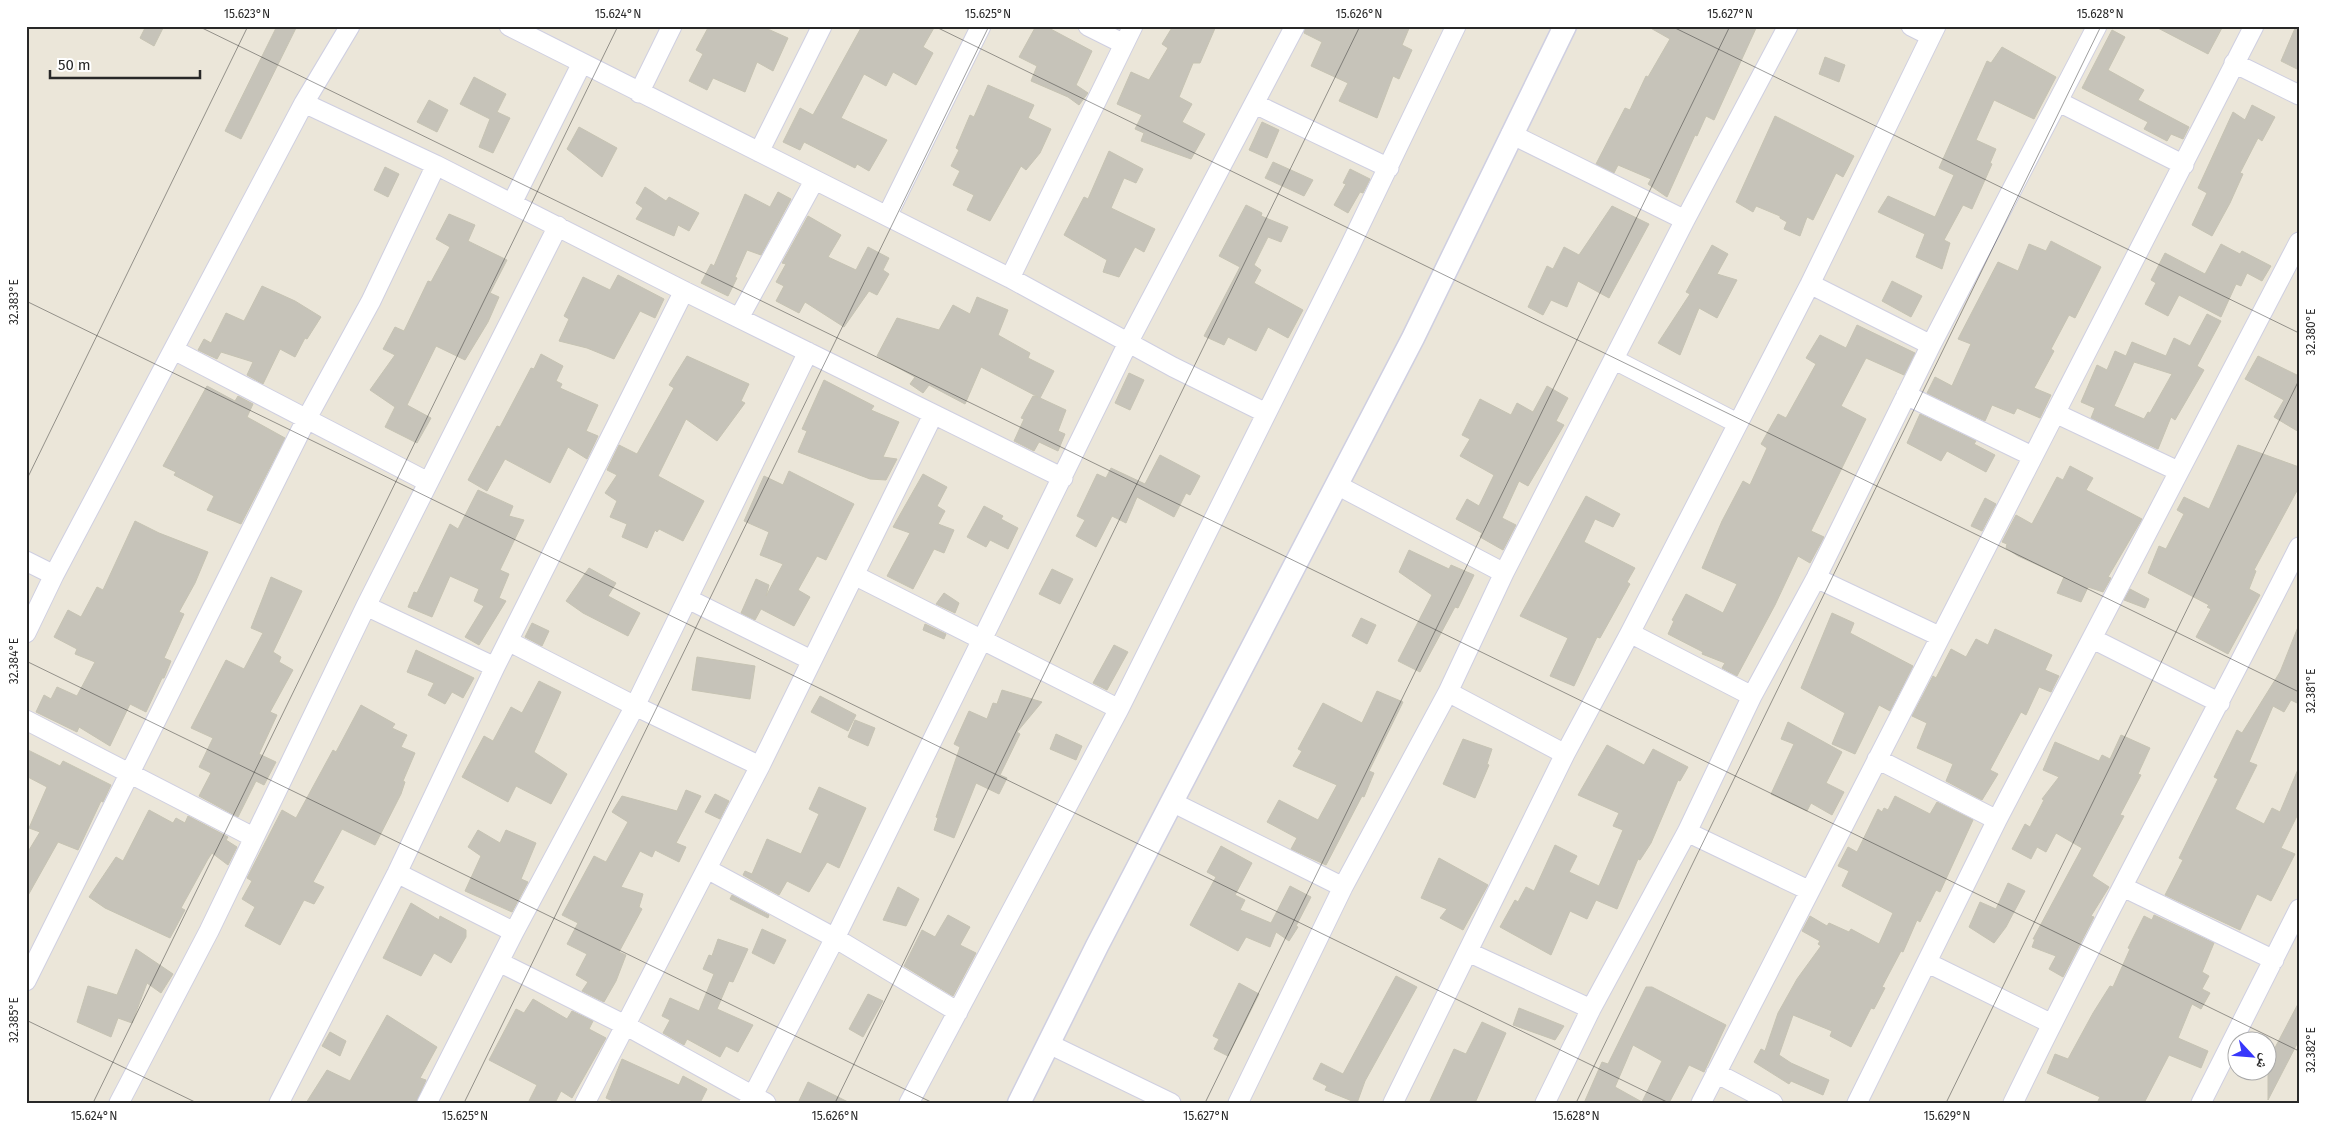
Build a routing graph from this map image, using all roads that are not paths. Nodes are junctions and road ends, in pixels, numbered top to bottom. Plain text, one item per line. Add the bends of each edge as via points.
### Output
1 (350, 26) edge
2 (672, 26) edge
3 (822, 26) edge
4 (981, 26) edge
5 (1088, 26) edge
6 (1133, 26) edge
7 (1295, 26) edge
8 (1456, 26) edge
9 (1565, 26) edge
10 (1788, 26) edge
11 (1911, 26) edge
12 (2097, 26) edge
13 (2254, 26) edge
14 (514, 27) edge
15 (1934, 31) edge
16 (1124, 44) junction
17 (582, 63) junction
18 (2234, 64) junction
19 (639, 93) junction
20 (2299, 95) edge
21 (2058, 102) junction
22 (304, 103) junction
23 (1255, 104) junction
24 (1511, 134) junction
25 (759, 152) junction
26 (436, 165) junction
27 (2184, 165) junction
28 (1389, 168) junction
29 (814, 181) junction
30 (512, 203) junction
31 (887, 216) junction
32 (1685, 220) junction
33 (558, 226) junction
34 (2299, 242) edge
35 (1010, 278) junction
36 (1810, 284) junction
37 (684, 291) junction
38 (739, 318) junction
39 (1130, 342) junction
40 (1931, 345) junction
41 (174, 350) junction
42 (808, 352) junction
43 (1614, 360) junction
44 (1906, 396) junction
45 (1266, 413) junction
46 (2055, 413) junction
47 (933, 416) junction
48 (308, 418) junction
49 (1737, 423) junction
50 (2032, 456) junction
51 (2178, 471) junction
52 (1063, 478) junction
53 (428, 482) junction
54 (1337, 485) junction
55 (2299, 547) edge
56 (26, 561) edge
57 (1504, 573) junction
58 (54, 575) junction
59 (854, 575) junction
60 (1816, 578) junction
61 (688, 599) junction
62 (366, 606) junction
63 (26, 633) edge
64 (1630, 633) junction
65 (1939, 636) junction
66 (2093, 639) junction
67 (982, 640) junction
68 (508, 641) junction
69 (811, 660) junction
70 (495, 667) junction
71 (1448, 692) junction
72 (1752, 696) junction
73 (2220, 703) junction
74 (635, 706) junction
75 (1119, 709) junction
76 (26, 720) edge
77 (1565, 754) junction
78 (1877, 759) junction
79 (760, 766) junction
80 (129, 773) junction
81 (1172, 802) junction
82 (1998, 820) junction
83 (1687, 832) junction
84 (253, 837) junction
85 (707, 869) junction
86 (397, 873) junction
87 (1343, 887) junction
88 (2123, 887) junction
89 (1808, 890) junction
90 (2299, 909) edge
91 (514, 932) junction
92 (835, 938) junction
93 (2292, 940) edge
94 (1468, 952) junction
95 (2274, 960) junction
96 (499, 962) junction
97 (1928, 963) junction
98 (26, 980) edge
99 (1591, 1008) junction
100 (958, 1012) junction
101 (623, 1024) junction
102 (2052, 1024) junction
103 (1048, 1044) junction
104 (1716, 1073) junction
105 (756, 1100) edge
106 (120, 1103) edge
107 (279, 1103) edge
108 (427, 1103) edge
109 (584, 1103) edge
110 (909, 1103) edge
111 (1019, 1103) edge
112 (1171, 1103) edge
113 (1238, 1103) edge
114 (1393, 1103) edge
115 (1545, 1103) edge
116 (1701, 1103) edge
117 (1773, 1103) edge
118 (1857, 1103) edge
119 (2013, 1103) edge
120 (2201, 1103) edge

1 - 22 street
2 - 19 street
3 - 25 street
4 - 31 street
5 - 16 street
6 - 16 street
7 - 23 street
8 - 28 street
9 - 24 street
10 - 32 street
11 - 15 street
12 - 21 street
13 - 18 street
14 - 17 street
15 - 36 street
16 - 35 street
17 - 19 street
17 - 30 street
18 - 20 street
18 - 27 street
19 - 25 street
21 - 27 street
21 - 40 street
22 - 26 street
22 - 41 street
23 - 28 street
23 - 39 street
24 - 32 street
24 - 54 street via 1413,338
25 - 29 street
26 - 30 street
26 - 48 street via 370,301
27 - 46 street
28 - 45 street
29 - 31 street
29 - 38 street
30 - 33 street
31 - 35 street
32 - 43 street
33 - 37 street
33 - 53 street
34 - 51 street
35 - 39 street
36 - 40 street
36 - 49 street
37 - 38 street
37 - 68 street
38 - 42 street
39 - 45 street
39 - 52 street
40 - 44 street
41 - 48 street
41 - 58 street
42 - 47 street
42 - 61 street
43 - 49 street
43 - 57 street
44 - 50 street
44 - 60 street
45 - 75 street
46 - 50 street
46 - 51 street
47 - 52 street
47 - 59 street
48 - 53 street
48 - 80 street
49 - 64 street
50 - 65 street
51 - 66 street
52 - 67 street
53 - 62 street
54 - 57 street
54 - 81 street
55 - 73 street
56 - 58 street
57 - 71 street
58 - 63 street
59 - 67 street
59 - 69 street
60 - 65 street
60 - 72 street
61 - 69 street
61 - 74 street
62 - 70 street
62 - 84 street
64 - 72 street
64 - 77 street
65 - 78 street
66 - 73 street
66 - 82 street
67 - 75 street
67 - 92 street
68 - 70 street
68 - 74 street
69 - 79 street
70 - 86 street
71 - 77 street
71 - 87 street
72 - 83 street
73 - 88 street
74 - 79 street
74 - 91 street
75 - 100 street
76 - 80 street
77 - 94 street
78 - 82 street
78 - 89 street
79 - 85 street
80 - 84 street
80 - 98 street
81 - 87 street
81 - 103 street
82 - 97 street
83 - 89 street
83 - 99 street
84 - 106 street via 187,975
85 - 92 street
85 - 101 street
86 - 91 street
86 - 107 street
87 - 113 street
88 - 95 street
88 - 102 street
89 - 104 street
90 - 93 street
91 - 96 street
92 - 100 street
92 - 105 street
93 - 95 street
94 - 99 street
94 - 114 street
95 - 120 street
96 - 101 street
96 - 108 street
97 - 102 street
97 - 118 street
99 - 115 street
100 - 110 street
101 - 105 street
101 - 109 street
102 - 119 street
103 - 111 street
103 - 112 street
104 - 116 street
104 - 117 street

